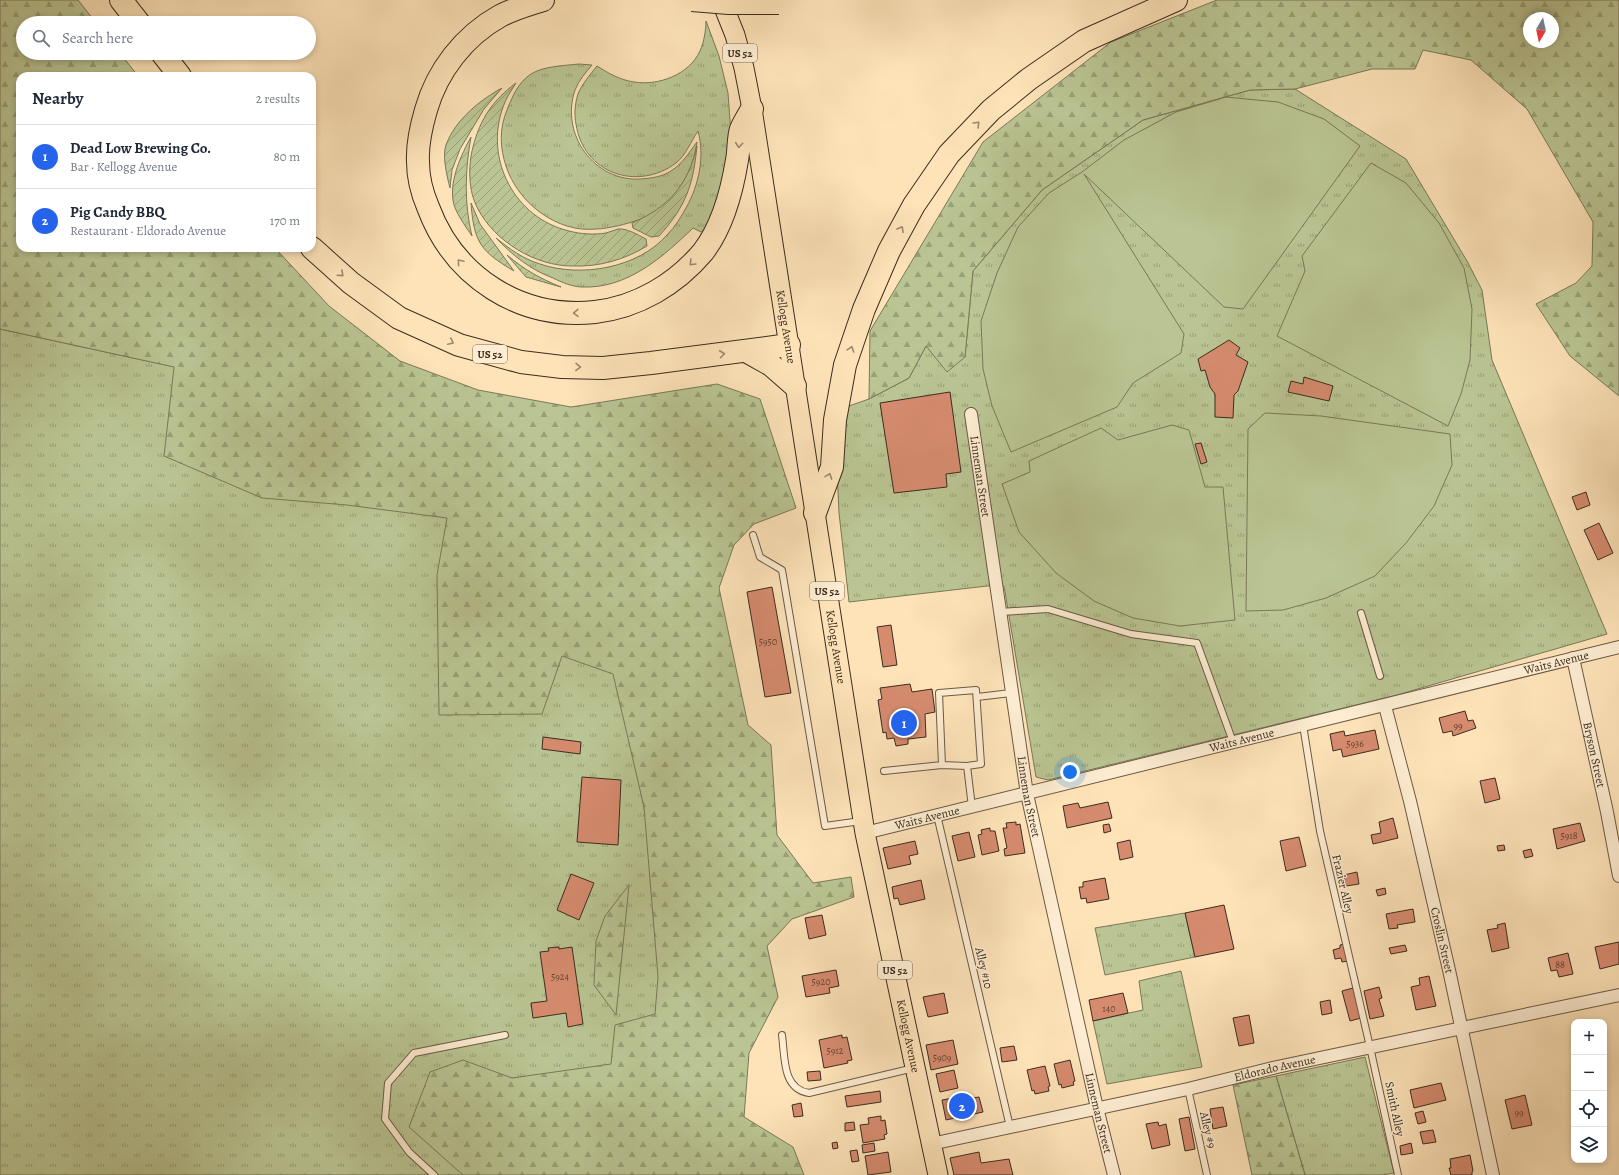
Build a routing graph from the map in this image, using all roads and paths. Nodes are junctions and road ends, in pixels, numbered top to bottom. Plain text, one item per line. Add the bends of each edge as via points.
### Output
1 (121, 0) edge
2 (543, 0) edge
3 (692, 0) edge
4 (720, 0) edge
5 (1176, 0) edge
6 (785, 1) edge
7 (134, 16) edge
8 (167, 60) edge
9 (177, 72) edge
10 (752, 109) junction
11 (316, 252) edge
12 (789, 345) junction
13 (746, 351) junction
14 (795, 386) junction
15 (971, 414) dead end
16 (815, 513) junction
17 (753, 535) dead end
18 (1000, 612) junction
19 (1360, 613) dead end
20 (1619, 647) edge
21 (1573, 658) junction
22 (1380, 676) dead end
23 (1011, 693) junction
24 (977, 697) junction
25 (1385, 706) junction
26 (1303, 725) junction
27 (1233, 742) junction
28 (942, 765) junction
29 (967, 766) junction
30 (884, 771) dead end
31 (1027, 794) junction
32 (972, 807) junction
33 (937, 815) junction
34 (864, 827) junction
35 (1619, 876) edge
36 (1619, 995) edge
37 (1461, 1029) junction
38 (505, 1035) dead end
39 (782, 1036) dead end
40 (1370, 1047) junction
41 (916, 1068) junction
42 (1188, 1089) junction
43 (1097, 1108) junction
44 (1010, 1127) junction
45 (931, 1144) junction
46 (434, 1175) edge
47 (938, 1175) edge
48 (1114, 1175) edge
49 (1207, 1175) edge
50 (1398, 1175) edge
51 (1493, 1175) edge

1 - 7 highway
10 -> 2 highway via 740,131 736,168 719,225 703,251 671,282 623,307 585,313 547,310 510,298 478,279 464,267 441,237 433,222 420,183 418,147 434,85 454,54 482,28 500,16
3 - 6 highway, bridge via 729,3
4 - 10 main road, Kellogg Avenue / US 52 via 735,35
16 -> 5 highway via 832,467 835,420 845,364 864,309 889,251 914,205 949,154 991,110 1029,79 1084,41
8 - 9 highway
10 - 12 main road, Kellogg Avenue / US 52
11 -> 13 highway, US 52 via 351,283 399,318 459,345 521,362 603,368
12 - 13 highway, US 52
12 - 14 main road, Kellogg Avenue / US 52
13 - 14 highway via 771,365
14 - 16 main road, Kellogg Avenue / US 52
15 - 18 street, Linneman Street
16 - 34 main road, Kellogg Avenue / US 52
17 - 34 lane via 760,557 782,570 825,826
18 - 23 street, Linneman Street
18 - 27 lane via 1048,609 1131,634 1197,643
19 - 22 lane
20 - 21 street, Waits Avenue
21 - 25 street, Waits Avenue
21 - 35 street, Bryson Street
23 - 24 lane
23 - 31 street, Linneman Street
24 - 28 lane via 976,690 939,693
24 - 29 lane via 981,764
25 - 26 street, Waits Avenue
25 - 37 street, Croslin Street via 1412,809
26 - 27 street, Waits Avenue
26 - 40 lane, Frazier Alley via 1320,831
27 - 31 street, Waits Avenue
28 - 29 lane
28 - 30 lane
29 - 32 lane
31 - 32 street, Waits Avenue
31 - 43 street, Linneman Street
32 - 33 street, Waits Avenue
33 - 34 street, Waits Avenue
33 - 44 lane, Alley #10
34 - 41 main road, Kellogg Avenue / US 52
36 - 37 street, Eldorado Avenue
37 - 40 street, Eldorado Avenue
37 - 51 street, Croslin Street
38 - 46 lane via 414,1053 388,1083 385,1119 409,1152
39 - 41 lane via 788,1076 793,1086 801,1092 809,1093
40 - 42 street, Eldorado Avenue
40 - 50 lane, Smith Alley
41 - 45 main road, Kellogg Avenue / US 52
42 - 43 street, Eldorado Avenue
42 - 49 lane, Alley #9
43 - 44 street, Eldorado Avenue
43 - 48 street, Linneman Street
44 - 45 street, Eldorado Avenue
45 - 47 main road, Kellogg Avenue / US 52

